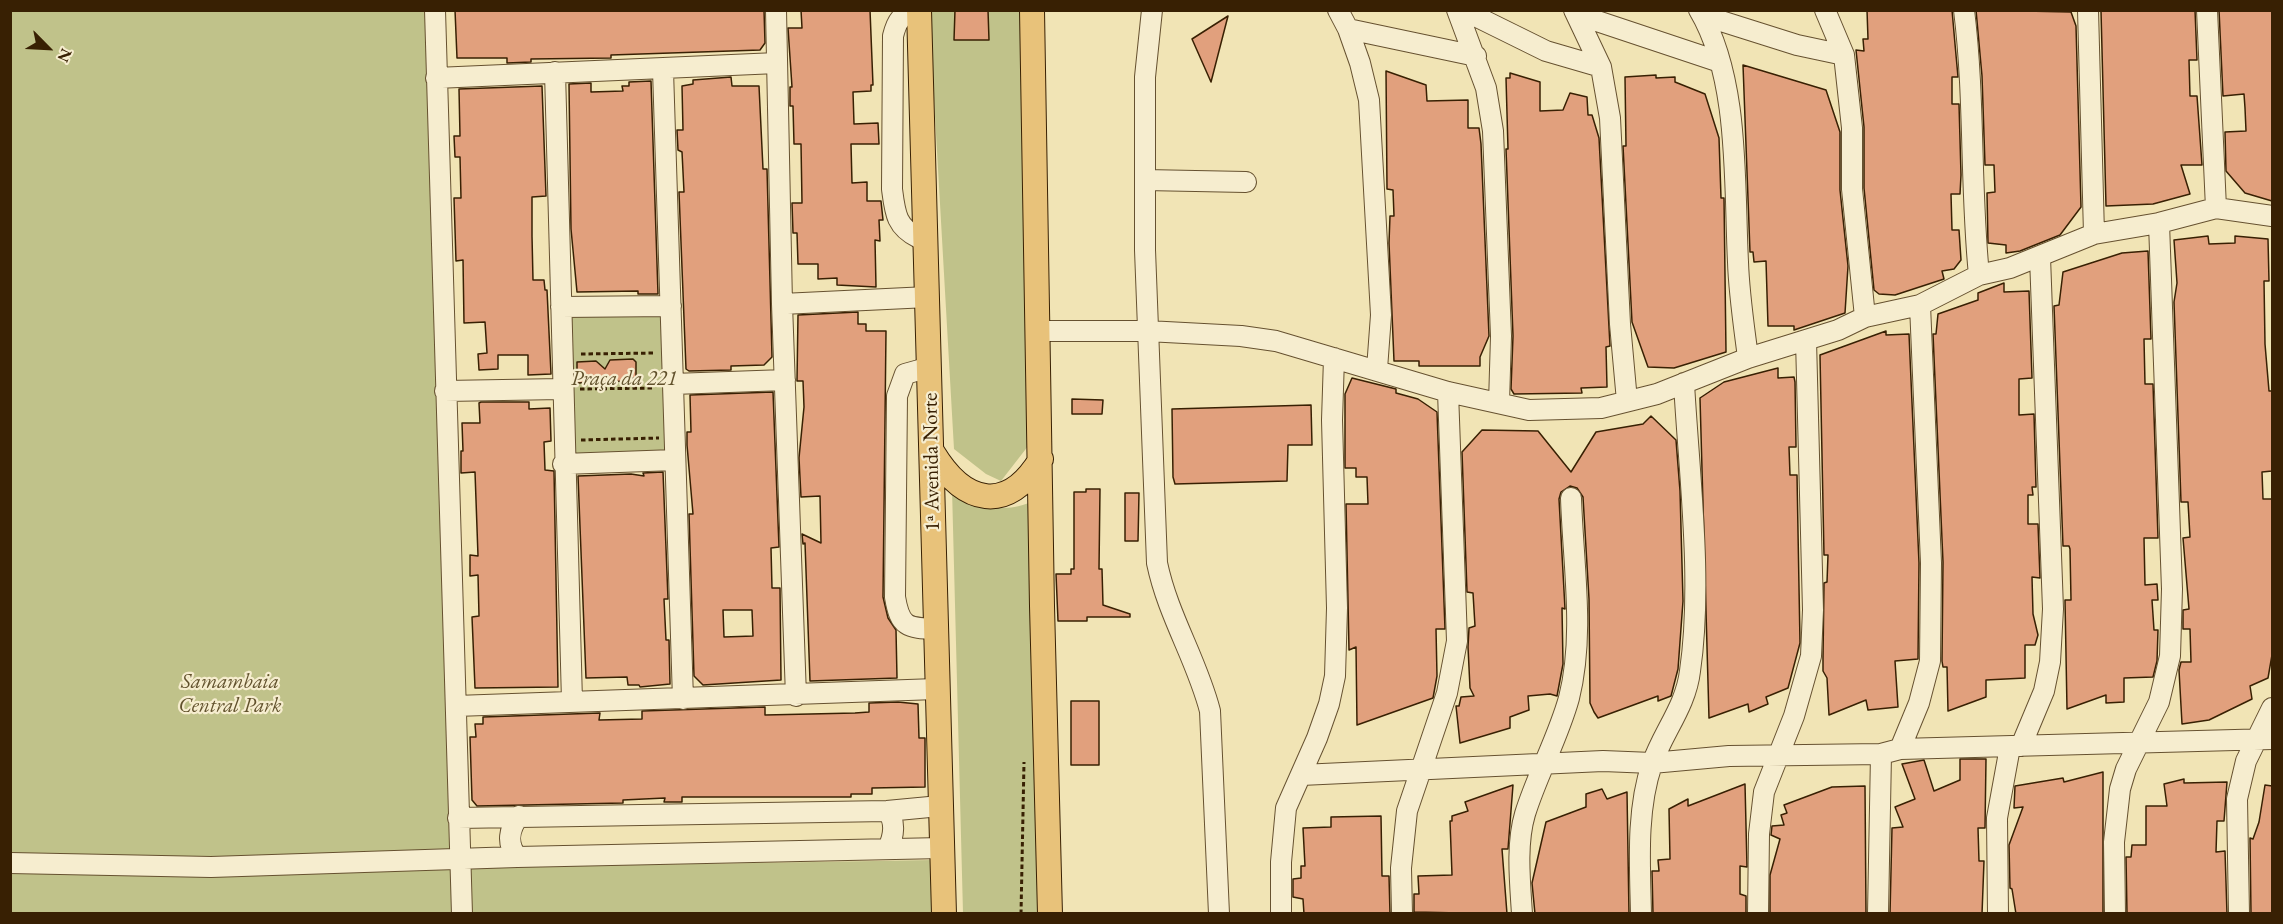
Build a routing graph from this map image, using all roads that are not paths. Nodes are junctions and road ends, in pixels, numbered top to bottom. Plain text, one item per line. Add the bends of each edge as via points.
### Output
1 (435, 10) edge
2 (776, 10) edge
3 (918, 10) edge
4 (1032, 10) edge
5 (1152, 10) edge
6 (1338, 10) edge
7 (1457, 10) edge
8 (1463, 10) edge
9 (1825, 10) edge
10 (1964, 10) edge
11 (2088, 10) edge
12 (2207, 10) edge
13 (1575, 12) edge
14 (1701, 13) edge
15 (1348, 29) junction
16 (1844, 55) junction
17 (1476, 56) junction
18 (1720, 62) junction
19 (777, 63) junction
20 (1601, 67) junction
21 (663, 70) junction
22 (555, 72) junction
23 (436, 78) junction
24 (1145, 180) junction
25 (1246, 182) dead end
26 (2216, 208) junction
27 (2272, 216) edge
28 (2159, 224) junction
29 (2094, 234) junction
30 (925, 236) junction
31 (2040, 257) junction
32 (1979, 275) junction
33 (928, 297) junction
34 (782, 304) junction
35 (1920, 305) junction
36 (671, 306) junction
37 (561, 307) junction
38 (1865, 316) junction
39 (1037, 331) junction
40 (1147, 331) junction
41 (1806, 340) junction
42 (1334, 358) junction
43 (1748, 358) junction
44 (930, 367) junction
45 (1377, 369) junction
46 (785, 380) junction
47 (1684, 383) junction
48 (665, 386) junction
49 (568, 389) junction
50 (445, 391) junction
51 (1448, 392) junction
52 (1627, 401) junction
53 (1499, 404) junction
54 (933, 453) junction
55 (1041, 459) junction
56 (675, 460) junction
57 (563, 464) junction
58 (1571, 498) dead end
59 (936, 629) junction
60 (936, 689) junction
61 (795, 696) junction
62 (683, 699) junction
63 (572, 701) junction
64 (456, 706) junction
65 (2272, 708) edge
66 (2265, 740) edge
67 (2139, 741) junction
68 (2016, 747) junction
69 (1890, 751) junction
70 (1778, 754) junction
71 (1545, 763) junction
72 (1652, 763) junction
73 (1419, 771) junction
74 (1300, 775) junction
75 (940, 806) junction
76 (886, 811) junction
77 (519, 816) junction
78 (458, 818) junction
79 (888, 848) junction
80 (942, 848) junction
81 (517, 856) junction
82 (460, 859) junction
83 (10, 862) edge
84 (462, 914) edge
85 (944, 914) edge
86 (1050, 914) edge
87 (1219, 914) edge
88 (1281, 914) edge
89 (1402, 914) edge
90 (1522, 914) edge
91 (1641, 914) edge
92 (1758, 914) edge
93 (1878, 914) edge
94 (1998, 914) edge
95 (2115, 914) edge
96 (2239, 914) edge

1 - 23 street
2 - 19 street
3 - 30 main road, 1ᵃ Avenida Norte
3 - 30 street via 897,21 893,36 892,189 901,227 919,238
4 - 39 main road
5 - 24 street via 1145,77
6 - 15 street
7 - 17 street
8 - 20 street via 1546,51
9 - 16 street
10 - 32 street
11 - 29 street
12 - 26 street
13 - 18 street
13 - 20 street
14 - 16 street via 1797,45
14 - 18 street via 1714,38
15 - 17 street
15 - 45 street via 1369,100 1381,315
16 - 38 street
17 - 53 street via 1493,131 1501,336
18 - 43 street via 1732,143 1738,265
19 - 21 street
19 - 34 street
20 - 52 street via 1615,174
21 - 22 street
21 - 36 street
22 - 23 street
22 - 37 street
23 - 50 street
24 - 25 street
24 - 40 street
26 - 27 street
26 - 28 street
28 - 29 street
28 - 67 street via 2172,589 2170,645 2159,702
29 - 31 street
30 - 33 main road, 1ᵃ Avenida Norte
31 - 32 street
31 - 68 street via 2053,609 2044,691
32 - 35 street
33 - 34 street
33 - 44 main road, 1ᵃ Avenida Norte
34 - 46 street
35 - 38 street
35 - 69 street via 1931,650 1919,703
36 - 37 street
36 - 48 street via 672,353
37 - 49 street via 561,352
38 - 41 street
39 - 40 street
39 - 55 main road
40 - 42 street via 1276,341
40 - 87 street via 1157,563 1164,595 1204,687 1210,711
41 - 43 street
41 - 70 street via 1811,656 1794,716
42 - 45 street
42 - 74 street via 1335,676 1329,704
43 - 47 street
44 - 54 main road, 1ᵃ Avenida Norte
44 - 59 street via 905,374 897,396 895,597 898,615 905,623 913,628
45 - 51 street
46 - 48 street
46 - 61 street
47 - 52 street
47 - 72 street via 1694,639 1687,688
48 - 56 street
49 - 50 street
49 - 57 street
50 - 64 street
51 - 53 street
51 - 73 street via 1457,641 1447,693
52 - 53 street via 1601,408 1529,410
54 - 55 main road via 950,479 975,494 991,498 1010,492 1027,479
54 - 59 main road, 1ᵃ Avenida Norte
55 - 86 main road
56 - 57 street
56 - 62 street
57 - 63 street
58 - 71 street via 1576,632 1573,674
59 - 60 main road, 1ᵃ Avenida Norte
60 - 61 street
60 - 75 main road, 1ᵃ Avenida Norte
61 - 62 street
62 - 63 street
63 - 64 street
64 - 78 street
65 - 66 street
66 - 67 street
66 - 96 street via 2246,761 2237,799
67 - 68 street
67 - 95 street via 2126,769 2116,812
68 - 69 street
68 - 94 street via 1997,818
69 - 70 street
69 - 93 street
70 - 72 street
70 - 92 street via 1760,811
71 - 72 street
71 - 73 street
71 - 90 street via 1524,815 1520,851
72 - 91 street via 1642,819
73 - 74 street
73 - 89 street via 1407,812 1401,868
74 - 88 street via 1284,824
75 - 76 street
75 - 80 main road, 1ᵃ Avenida Norte
76 - 77 street
76 - 79 street via 893,821
77 - 78 street
77 - 81 street via 510,837
78 - 82 street
79 - 80 street
79 - 81 street
80 - 85 main road, 1ᵃ Avenida Norte
81 - 82 street
82 - 83 street via 211,867
82 - 84 street

